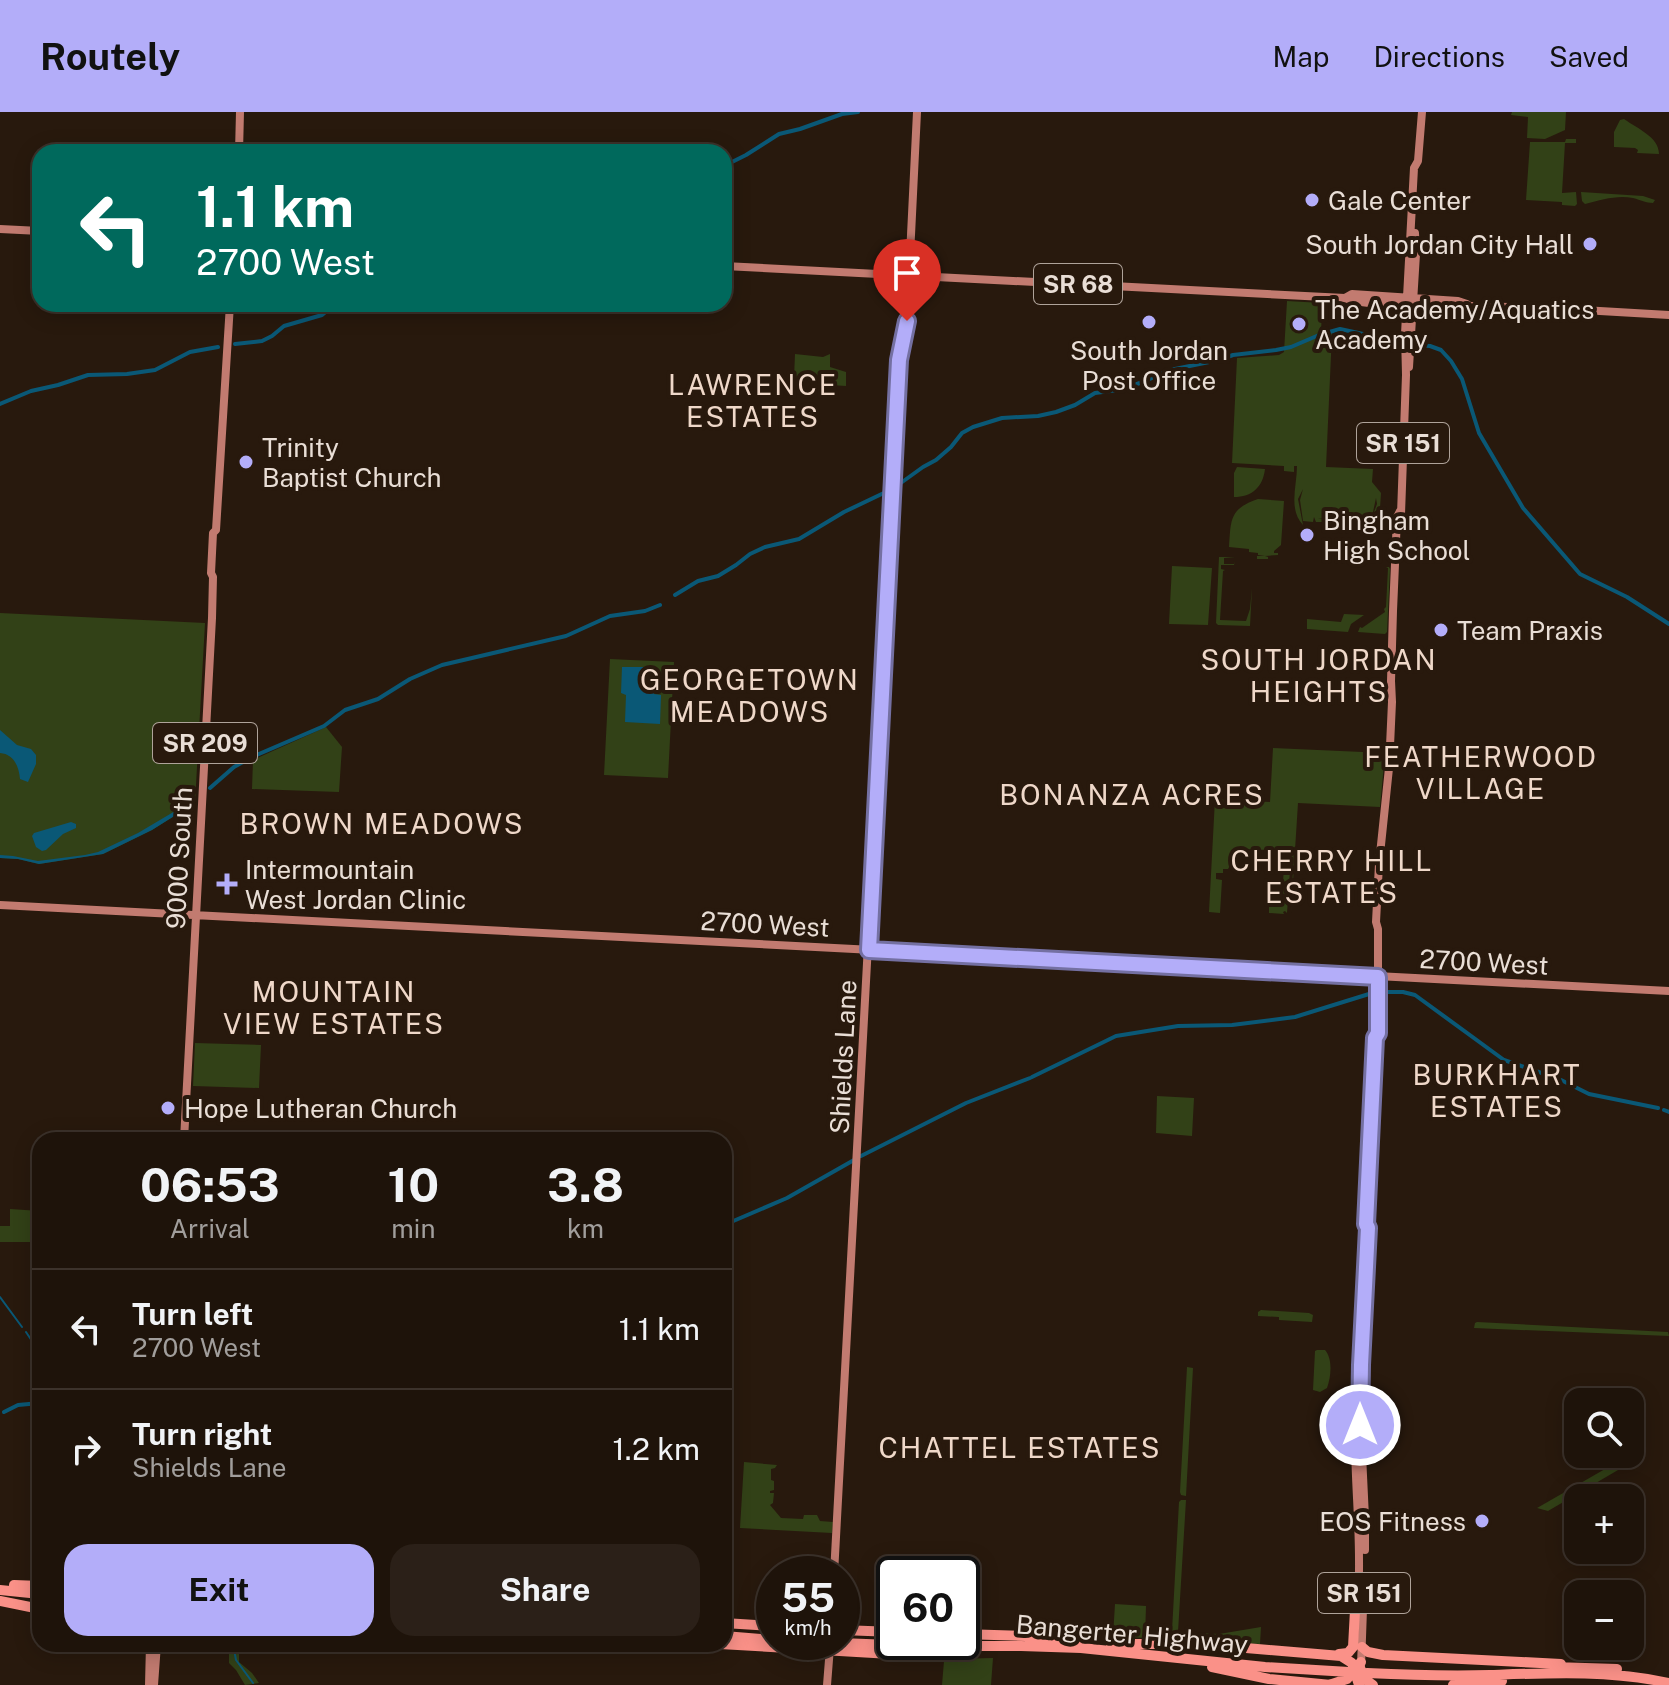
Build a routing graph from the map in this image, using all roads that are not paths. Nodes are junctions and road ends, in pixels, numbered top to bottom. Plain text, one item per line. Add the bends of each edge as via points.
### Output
1 (240, 112) edge
2 (917, 112) edge
3 (1422, 112) edge
4 (239, 144) edge
5 (0, 229) edge
6 (32, 231) edge
7 (732, 266) edge
8 (909, 275) junction
9 (1410, 301) junction
10 (230, 312) edge
11 (1669, 315) edge
12 (1400, 511) junction
13 (1394, 668) junction
14 (0, 905) edge
15 (195, 915) junction
16 (869, 950) junction
17 (1376, 976) junction
18 (1669, 991) edge
19 (184, 1132) edge
20 (1366, 1224) junction
21 (835, 1556) edge
22 (32, 1586) edge
23 (0, 1587) edge
24 (32, 1593) edge
25 (1358, 1594) junction
26 (0, 1599) edge
27 (32, 1601) edge
28 (32, 1607) edge
29 (732, 1623) edge
30 (756, 1625) edge
31 (732, 1634) edge
32 (980, 1635) edge
33 (756, 1636) edge
34 (980, 1642) edge
35 (732, 1644) edge
36 (860, 1644) edge
37 (756, 1645) edge
38 (1079, 1645) junction
39 (1111, 1648) junction
40 (1359, 1649) junction
41 (860, 1650) edge
42 (150, 1652) edge
43 (156, 1652) edge
44 (1327, 1654) junction
45 (1383, 1655) junction
46 (829, 1660) edge
47 (1607, 1668) junction
48 (1358, 1672) edge
49 (1620, 1676) junction
50 (1669, 1676) edge
51 (1669, 1683) edge
52 (152, 1685) edge
53 (827, 1685) edge
54 (1330, 1685) edge
55 (1373, 1685) edge
56 (1453, 1685) edge

1 - 4 main road
2 - 8 main road, Shields Lane
3 - 9 main road, SR 151
5 - 6 main road
7 - 8 main road, SR 68
8 - 9 main road, SR 68
8 - 16 main road, Shields Lane via 899,360
9 - 11 main road, SR 68
9 - 12 main road, SR 151
10 - 15 main road, 9000 South / SR 209
12 - 13 main road, SR 151
12 - 13 main road, SR 151
13 - 17 main road, SR 151
14 - 15 main road, 2700 West
15 - 16 main road, 2700 West
15 - 19 main road, 9000 South / SR 209
16 - 17 main road, 2700 West
16 - 21 main road, Shields Lane
17 - 18 main road, 2700 West
17 - 20 main road, SR 151 via 1378,1033
20 - 25 main road, SR 151 via 1355,1385
20 - 40 main road, SR 151
22 - 23 highway
23 - 24 highway
25 - 40 main road, SR 151
25 - 44 highway via 1352,1649
26 - 27 highway
26 - 28 highway
29 - 30 highway
31 - 33 highway
32 - 38 highway
34 - 38 highway, Bangerter Highway
35 - 37 highway
36 - 38 highway, Bangerter Highway
38 - 39 highway, Bangerter Highway
38 - 41 highway via 929,1655
39 - 44 highway via 1157,1644
39 - 48 highway, Bangerter Highway
39 - 54 highway via 1262,1678
40 - 45 highway
40 - 48 highway
42 - 52 main road
43 - 52 main road
44 - 48 highway via 1345,1657
45 - 47 highway
45 - 48 highway
46 - 53 main road
47 - 48 highway, Bangerter Highway
47 - 50 highway, Bangerter Highway
48 - 49 highway, Bangerter Highway
48 - 54 highway
48 - 55 highway
49 - 51 highway, Bangerter Highway
49 - 56 highway

